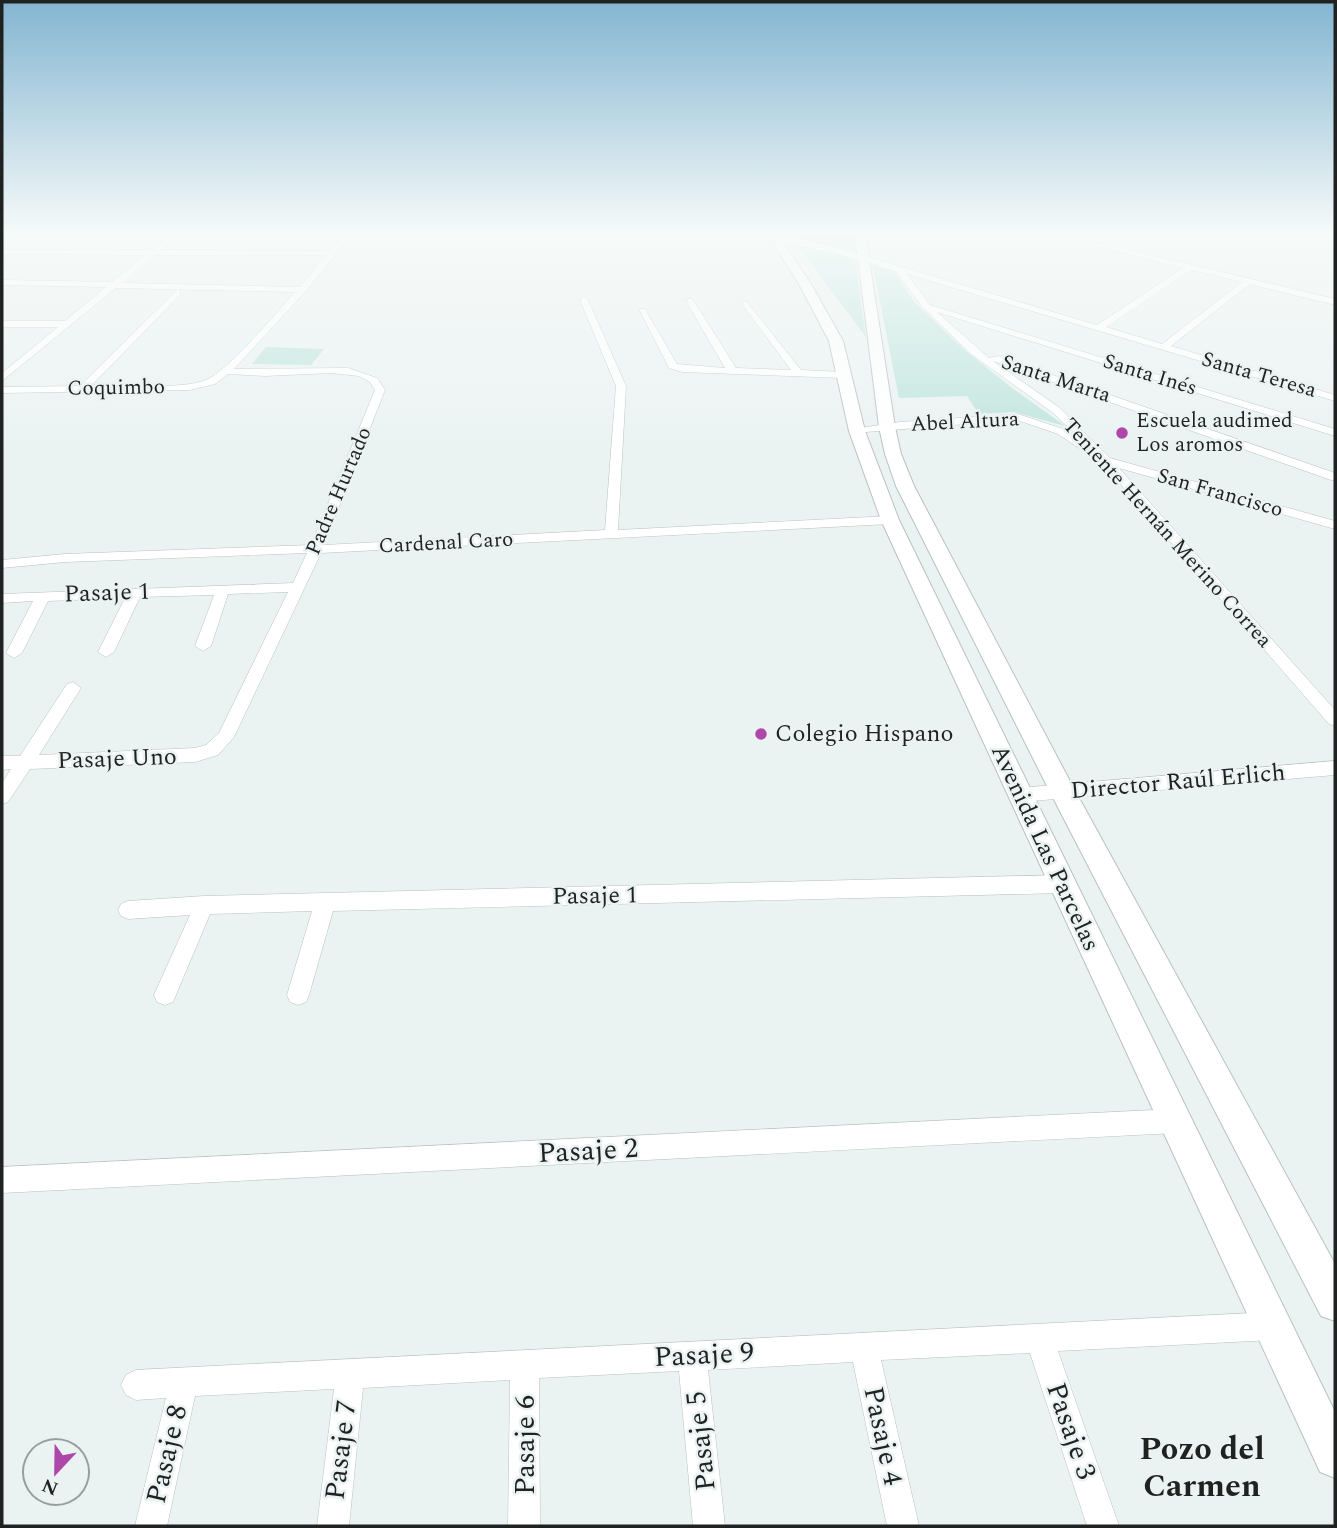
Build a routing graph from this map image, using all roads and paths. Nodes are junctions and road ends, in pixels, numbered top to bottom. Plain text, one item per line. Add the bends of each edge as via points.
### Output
1 (89, 305) edge
2 (165, 305) edge
3 (287, 305) edge
4 (586, 305) edge
5 (693, 305) edge
6 (747, 305) edge
7 (817, 305) edge
8 (871, 305) edge
9 (925, 305) edge
10 (926, 305) edge
11 (1021, 305) edge
12 (1132, 305) edge
13 (1218, 305) edge
14 (642, 311) dead end
15 (2, 324) edge
16 (66, 324) junction
17 (1098, 328) junction
18 (1164, 347) junction
19 (974, 352) junction
20 (732, 370) junction
21 (226, 371) junction
22 (798, 373) junction
23 (844, 375) junction
24 (2, 378) edge
25 (83, 389) junction
26 (2, 390) edge
27 (1335, 398) edge
28 (887, 426) junction
29 (857, 431) junction
30 (1335, 433) edge
31 (1105, 461) junction
32 (1335, 477) edge
33 (890, 520) junction
34 (1335, 524) edge
35 (611, 535) junction
36 (316, 549) junction
37 (2, 564) edge
38 (296, 587) junction
39 (223, 588) junction
40 (136, 592) junction
41 (44, 595) junction
42 (2, 598) edge
43 (203, 646) dead end
44 (106, 652) dead end
45 (14, 653) dead end
46 (73, 688) dead end
47 (1335, 720) edge
48 (226, 737) joint
49 (25, 762) junction
50 (2, 763) edge
51 (1335, 768) edge
52 (1063, 792) junction
53 (1020, 795) junction
54 (2, 797) edge
55 (1062, 884) junction
56 (326, 902) junction
57 (204, 905) junction
58 (128, 910) dead end
59 (165, 995) dead end
60 (298, 995) dead end
61 (1175, 1121) junction
62 (2, 1180) edge
63 (1335, 1302) edge
64 (1272, 1326) junction
65 (1039, 1337) junction
66 (864, 1346) junction
67 (692, 1355) junction
68 (525, 1364) junction
69 (350, 1373) junction
70 (184, 1382) junction
71 (136, 1385) dead end
72 (1335, 1457) edge
73 (151, 1526) edge
74 (333, 1526) edge
75 (524, 1526) edge
76 (709, 1526) edge
77 (903, 1526) edge
78 (1103, 1526) edge

1 - 16 street
2 - 25 street
3 - 21 street
4 - 35 street via 621,386
5 - 20 street
6 - 22 street
7 - 23 street, Avenida Las Parcelas via 836,341
8 - 28 street, Avenida Las Parcelas
9 - 19 street, Teniente Hernán Merino Correa
10 - 30 street, Santa Inés
11 - 17 street, Santa Teresa
12 - 17 street
13 - 18 street
14 - 20 street via 673,366
15 - 16 street
16 - 24 street
17 - 18 street, Santa Teresa
18 - 27 street, Santa Teresa
19 - 31 street, Teniente Hernán Merino Correa via 1056,410
19 - 32 street, Santa Marta
20 - 22 street
21 - 25 street, Coquimbo via 195,387
21 - 36 street, Padre Hurtado via 348,370 379,386
22 - 23 street
23 - 29 street, Avenida Las Parcelas
25 - 26 street, Coquimbo
28 - 29 street, Abel Altura
28 - 31 street, Abel Altura via 1018,417 1062,432
28 - 52 street, Avenida Las Parcelas via 893,454 916,508
29 - 33 street, Avenida Las Parcelas
31 - 34 street, San Francisco
31 - 47 street, Teniente Hernán Merino Correa
33 - 35 street, Cardenal Caro
33 - 53 street, Avenida Las Parcelas
35 - 36 street, Cardenal Caro
36 - 37 street, Cardenal Caro
36 - 38 street, Padre Hurtado
38 - 39 street, Pasaje 1
38 - 48 street, Padre Hurtado
39 - 40 street, Pasaje 1
39 - 43 street
40 - 41 street, Pasaje 1
40 - 44 street
41 - 42 street, Pasaje 1
41 - 45 street
46 - 49 street
48 - 49 street, Pasaje Uno via 212,750 195,755
49 - 50 street, Pasaje Uno
49 - 54 street
51 - 52 street, Director Raúl Erlich
52 - 53 street, Director Raúl Erlich
52 - 63 street, Avenida Las Parcelas
53 - 55 street, Avenida Las Parcelas
55 - 56 street, Pasaje 1
55 - 61 street, Avenida Las Parcelas
56 - 57 street, Pasaje 1
56 - 60 street
57 - 58 street, Pasaje 1
57 - 59 street
61 - 62 street, Pasaje 2
61 - 64 street, Avenida Las Parcelas
64 - 65 street, Pasaje 9
64 - 72 street, Avenida Las Parcelas
65 - 66 street, Pasaje 9
65 - 78 street, Pasaje 3
66 - 67 street, Pasaje 9
66 - 77 street, Pasaje 4
67 - 68 street, Pasaje 9
67 - 76 street, Pasaje 5
68 - 69 street, Pasaje 9
68 - 75 street, Pasaje 6
69 - 70 street, Pasaje 9
69 - 74 street, Pasaje 7
70 - 71 street, Pasaje 9
70 - 73 street, Pasaje 8

